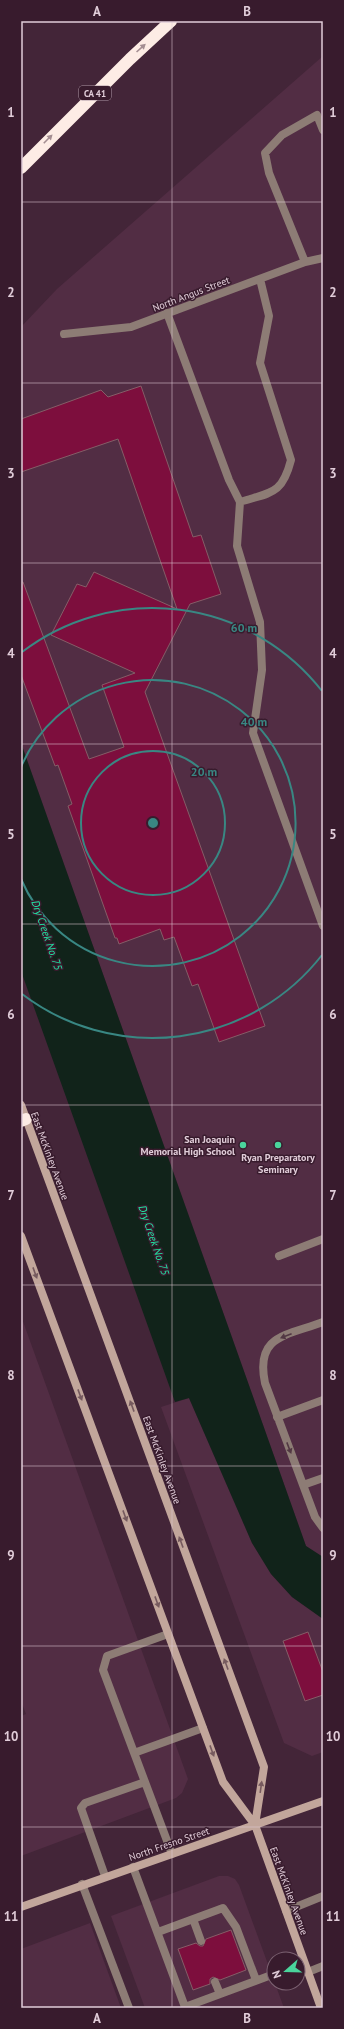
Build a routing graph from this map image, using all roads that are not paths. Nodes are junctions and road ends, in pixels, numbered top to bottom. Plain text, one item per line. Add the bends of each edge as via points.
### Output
1 (171, 21) edge
2 (323, 130) edge
3 (21, 168) edge
4 (323, 258) edge
5 (305, 262) junction
6 (260, 279) junction
7 (167, 313) junction
8 (64, 334) dead end
9 (240, 502) junction
10 (323, 926) edge
11 (21, 1105) edge
12 (23, 1120) edge
13 (21, 1236) edge
14 (323, 1239) edge
15 (279, 1256) dead end
16 (323, 1322) edge
17 (323, 1400) edge
18 (277, 1417) junction
19 (323, 1478) edge
20 (303, 1485) junction
21 (323, 1528) edge
22 (168, 1634) junction
23 (203, 1728) junction
24 (134, 1753) junction
25 (145, 1782) junction
26 (323, 1801) edge
27 (255, 1825) junction
28 (172, 1854) junction
29 (133, 1867) junction
30 (105, 1876) junction
31 (82, 1884) junction
32 (323, 1896) edge
33 (21, 1907) edge
34 (286, 1911) junction
35 (193, 1919) junction
36 (158, 1932) junction
37 (201, 1941) dead end
38 (297, 1951) edge
39 (323, 1966) edge
40 (306, 1970) edge
41 (308, 1972) junction
42 (266, 1977) edge
43 (256, 1980) junction
44 (215, 1982) dead end
45 (220, 1994) junction
46 (129, 2008) edge
47 (321, 2008) edge

3 -> 1 highway, CA 41
2 - 5 lane via 317,115 282,134 265,153 269,173
4 - 5 lane, North Angus Street
5 - 6 lane, North Angus Street
6 - 7 lane, North Angus Street
6 - 9 lane via 269,316 260,363 291,460 288,475 277,490
7 - 8 lane, North Angus Street via 131,327
7 - 9 lane via 229,480
9 - 10 lane via 237,546 260,622 262,670 253,733
11 - 12 main road, East McKinley Avenue
27 -> 12 main road, East McKinley Avenue via 264,1767
13 -> 22 main road, East McKinley Avenue
14 - 15 lane
16 -> 18 lane via 268,1345 261,1366 264,1383
17 - 18 lane
18 -> 20 lane
19 - 20 lane
20 - 21 lane via 315,1517
22 - 23 main road, East McKinley Avenue
22 - 24 lane via 108,1656 103,1670
23 - 24 lane
23 -> 27 main road, East McKinley Avenue via 223,1782
24 - 25 lane
25 - 28 lane
25 - 30 lane via 85,1803 81,1808
26 - 27 main road, North Fresno Street
27 - 28 main road, North Fresno Street
27 - 34 main road, East McKinley Avenue
28 - 29 main road, North Fresno Street
29 - 30 main road, North Fresno Street
29 - 36 lane
30 - 31 main road, North Fresno Street
31 - 33 main road, North Fresno Street
31 - 46 lane
32 - 34 lane
34 - 38 main road, East McKinley Avenue
35 - 36 lane
35 - 37 lane
35 - 43 lane via 223,1908 236,1927
36 - 45 lane via 185,2007
39 - 41 lane
40 - 41 main road, East McKinley Avenue
41 - 47 main road, East McKinley Avenue
42 - 43 lane
43 - 45 lane
44 - 45 lane

